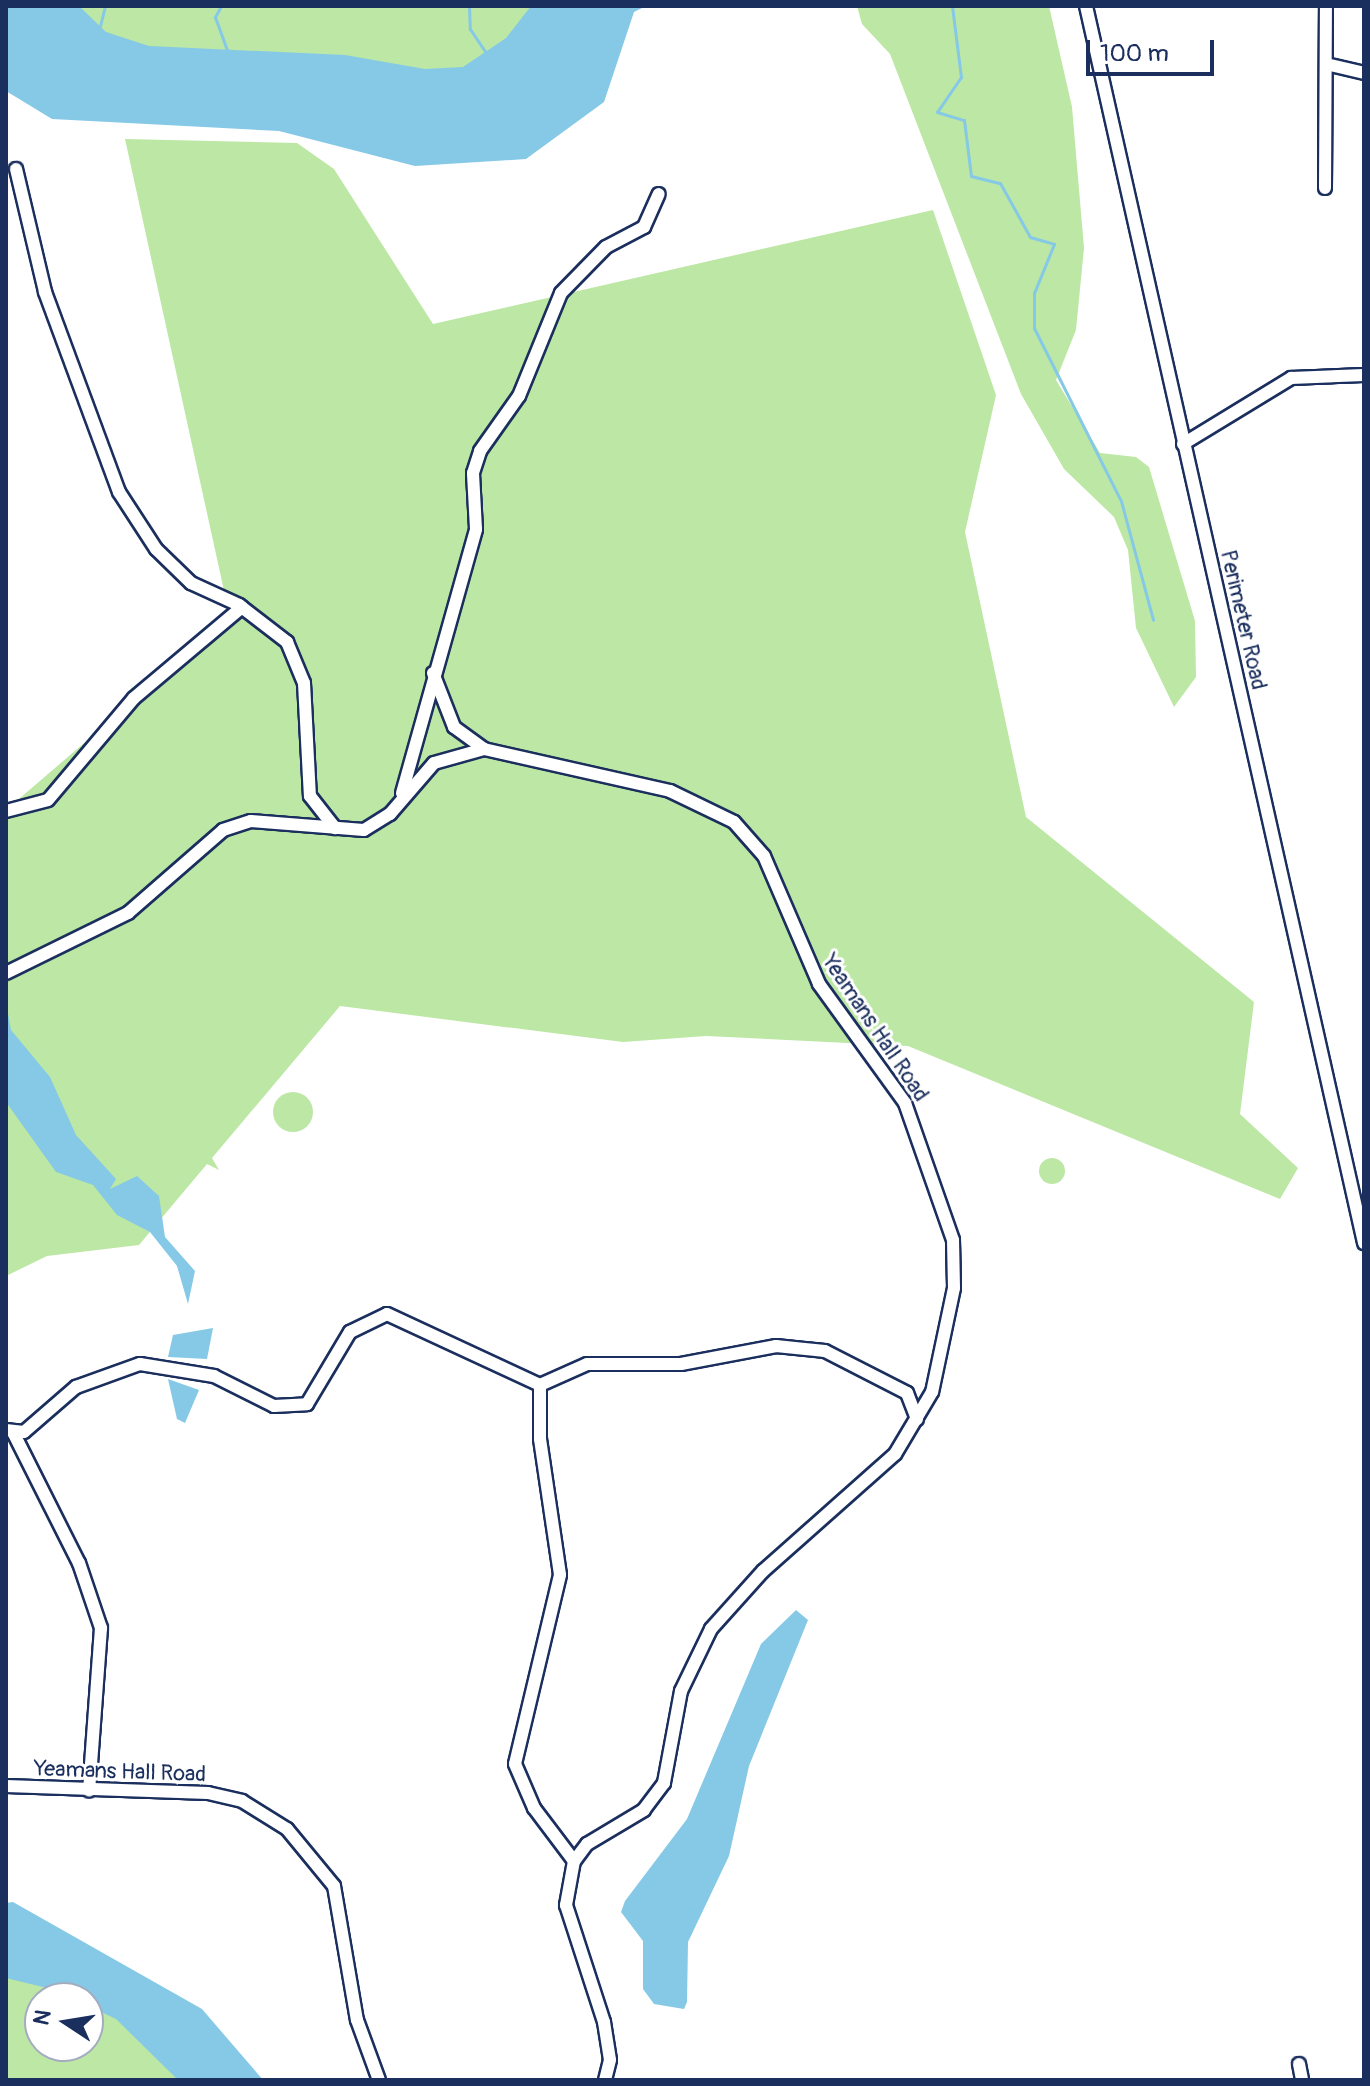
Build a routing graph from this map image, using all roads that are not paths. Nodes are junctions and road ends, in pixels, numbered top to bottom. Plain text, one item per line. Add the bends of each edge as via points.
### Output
1 (1086, 6) edge
2 (1326, 6) edge
3 (1330, 65) junction
4 (1364, 73) edge
5 (16, 169) dead end
6 (1325, 188) dead end
7 (659, 194) dead end
8 (1364, 375) edge
9 (1183, 444) junction
10 (242, 607) junction
11 (433, 669) junction
12 (484, 749) junction
13 (401, 800) junction
14 (6, 811) edge
15 (335, 828) junction
16 (6, 973) edge
17 (1359, 1203) edge
18 (1364, 1243) edge
19 (540, 1385) junction
20 (917, 1419) junction
21 (9, 1431) edge
22 (6, 1786) edge
23 (89, 1791) junction
24 (574, 1861) junction
25 (1299, 2064) dead end
26 (379, 2080) edge
27 (605, 2080) edge
28 (1302, 2080) edge

1 - 9 street, Perimeter Road
2 - 3 street
3 - 4 street
3 - 6 street
5 - 10 street via 45,292 119,492 156,549 191,583
7 - 11 street via 644,227 606,247 561,293 519,396 480,451 473,473 476,529
8 - 9 street via 1291,378
9 - 17 street, Perimeter Road
10 - 14 street via 134,698 48,800
10 - 15 street via 287,642 298,661 310,796
11 - 12 street via 444,713
11 - 13 street
12 - 13 street, Yeamans Hall Road via 434,763
12 - 20 street, Yeamans Hall Road via 670,791 734,822 764,856 819,984 905,1103 946,1208 954,1288 932,1392
13 - 15 street, Yeamans Hall Road via 364,830
15 - 16 street, Yeamans Hall Road via 251,821 223,830 128,913
17 - 18 street, Perimeter Road
19 - 20 street via 587,1364 681,1364 804,1347 854,1360 890,1381 907,1393
19 - 21 street via 402,1316 376,1314 350,1332 307,1404 274,1406 214,1376 140,1364 76,1387 24,1432
19 - 24 street via 540,1439 560,1575 515,1764 534,1808
20 - 24 street, Yeamans Hall Road via 895,1454 763,1571 711,1629 681,1691 664,1783 644,1810 587,1844
21 - 23 street via 79,1563 101,1628
22 - 23 street, Yeamans Hall Road
23 - 26 street, Yeamans Hall Road via 208,1793 242,1801 287,1829 334,1886 357,2020
24 - 27 street via 566,1905 604,2022 610,2060
25 - 28 street

